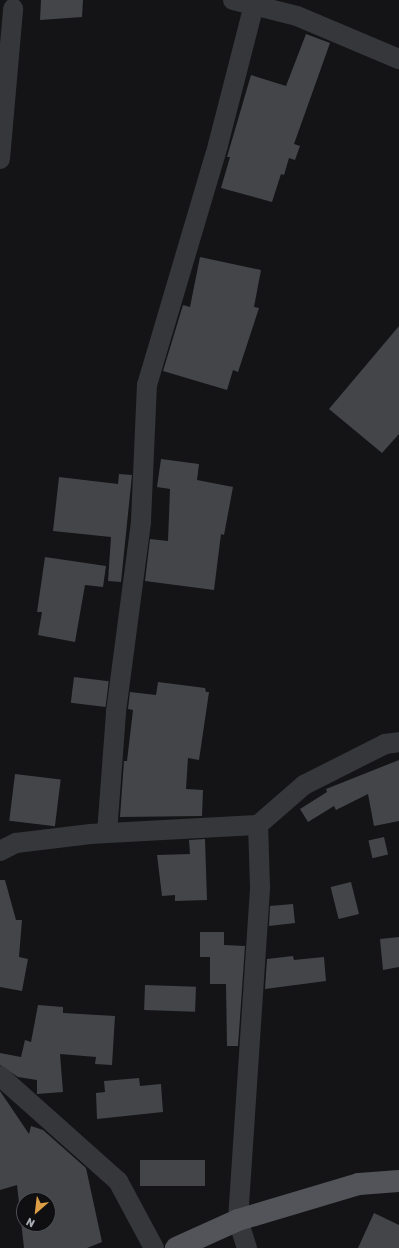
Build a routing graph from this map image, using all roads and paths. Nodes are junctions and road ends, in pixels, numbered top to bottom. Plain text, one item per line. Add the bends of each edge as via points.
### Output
1 (233, 0) edge
2 (254, 5) junction
3 (13, 9) dead end
4 (399, 59) edge
5 (0, 159) edge
6 (399, 742) edge
7 (258, 825) junction
8 (107, 833) junction
9 (0, 851) edge
10 (0, 1076) edge
11 (399, 1181) edge
12 (238, 1220) junction
13 (154, 1248) edge
14 (176, 1248) edge
15 (247, 1248) edge

1 - 2 street
2 - 4 street via 297,16
2 - 8 street via 218,145 147,385 141,521 116,712
3 - 5 street
6 - 7 street via 385,744 304,785
7 - 8 street
7 - 12 street via 260,887
8 - 9 street via 16,843
10 - 13 street via 118,1181
11 - 12 main road via 359,1184
12 - 14 main road
12 - 15 street

